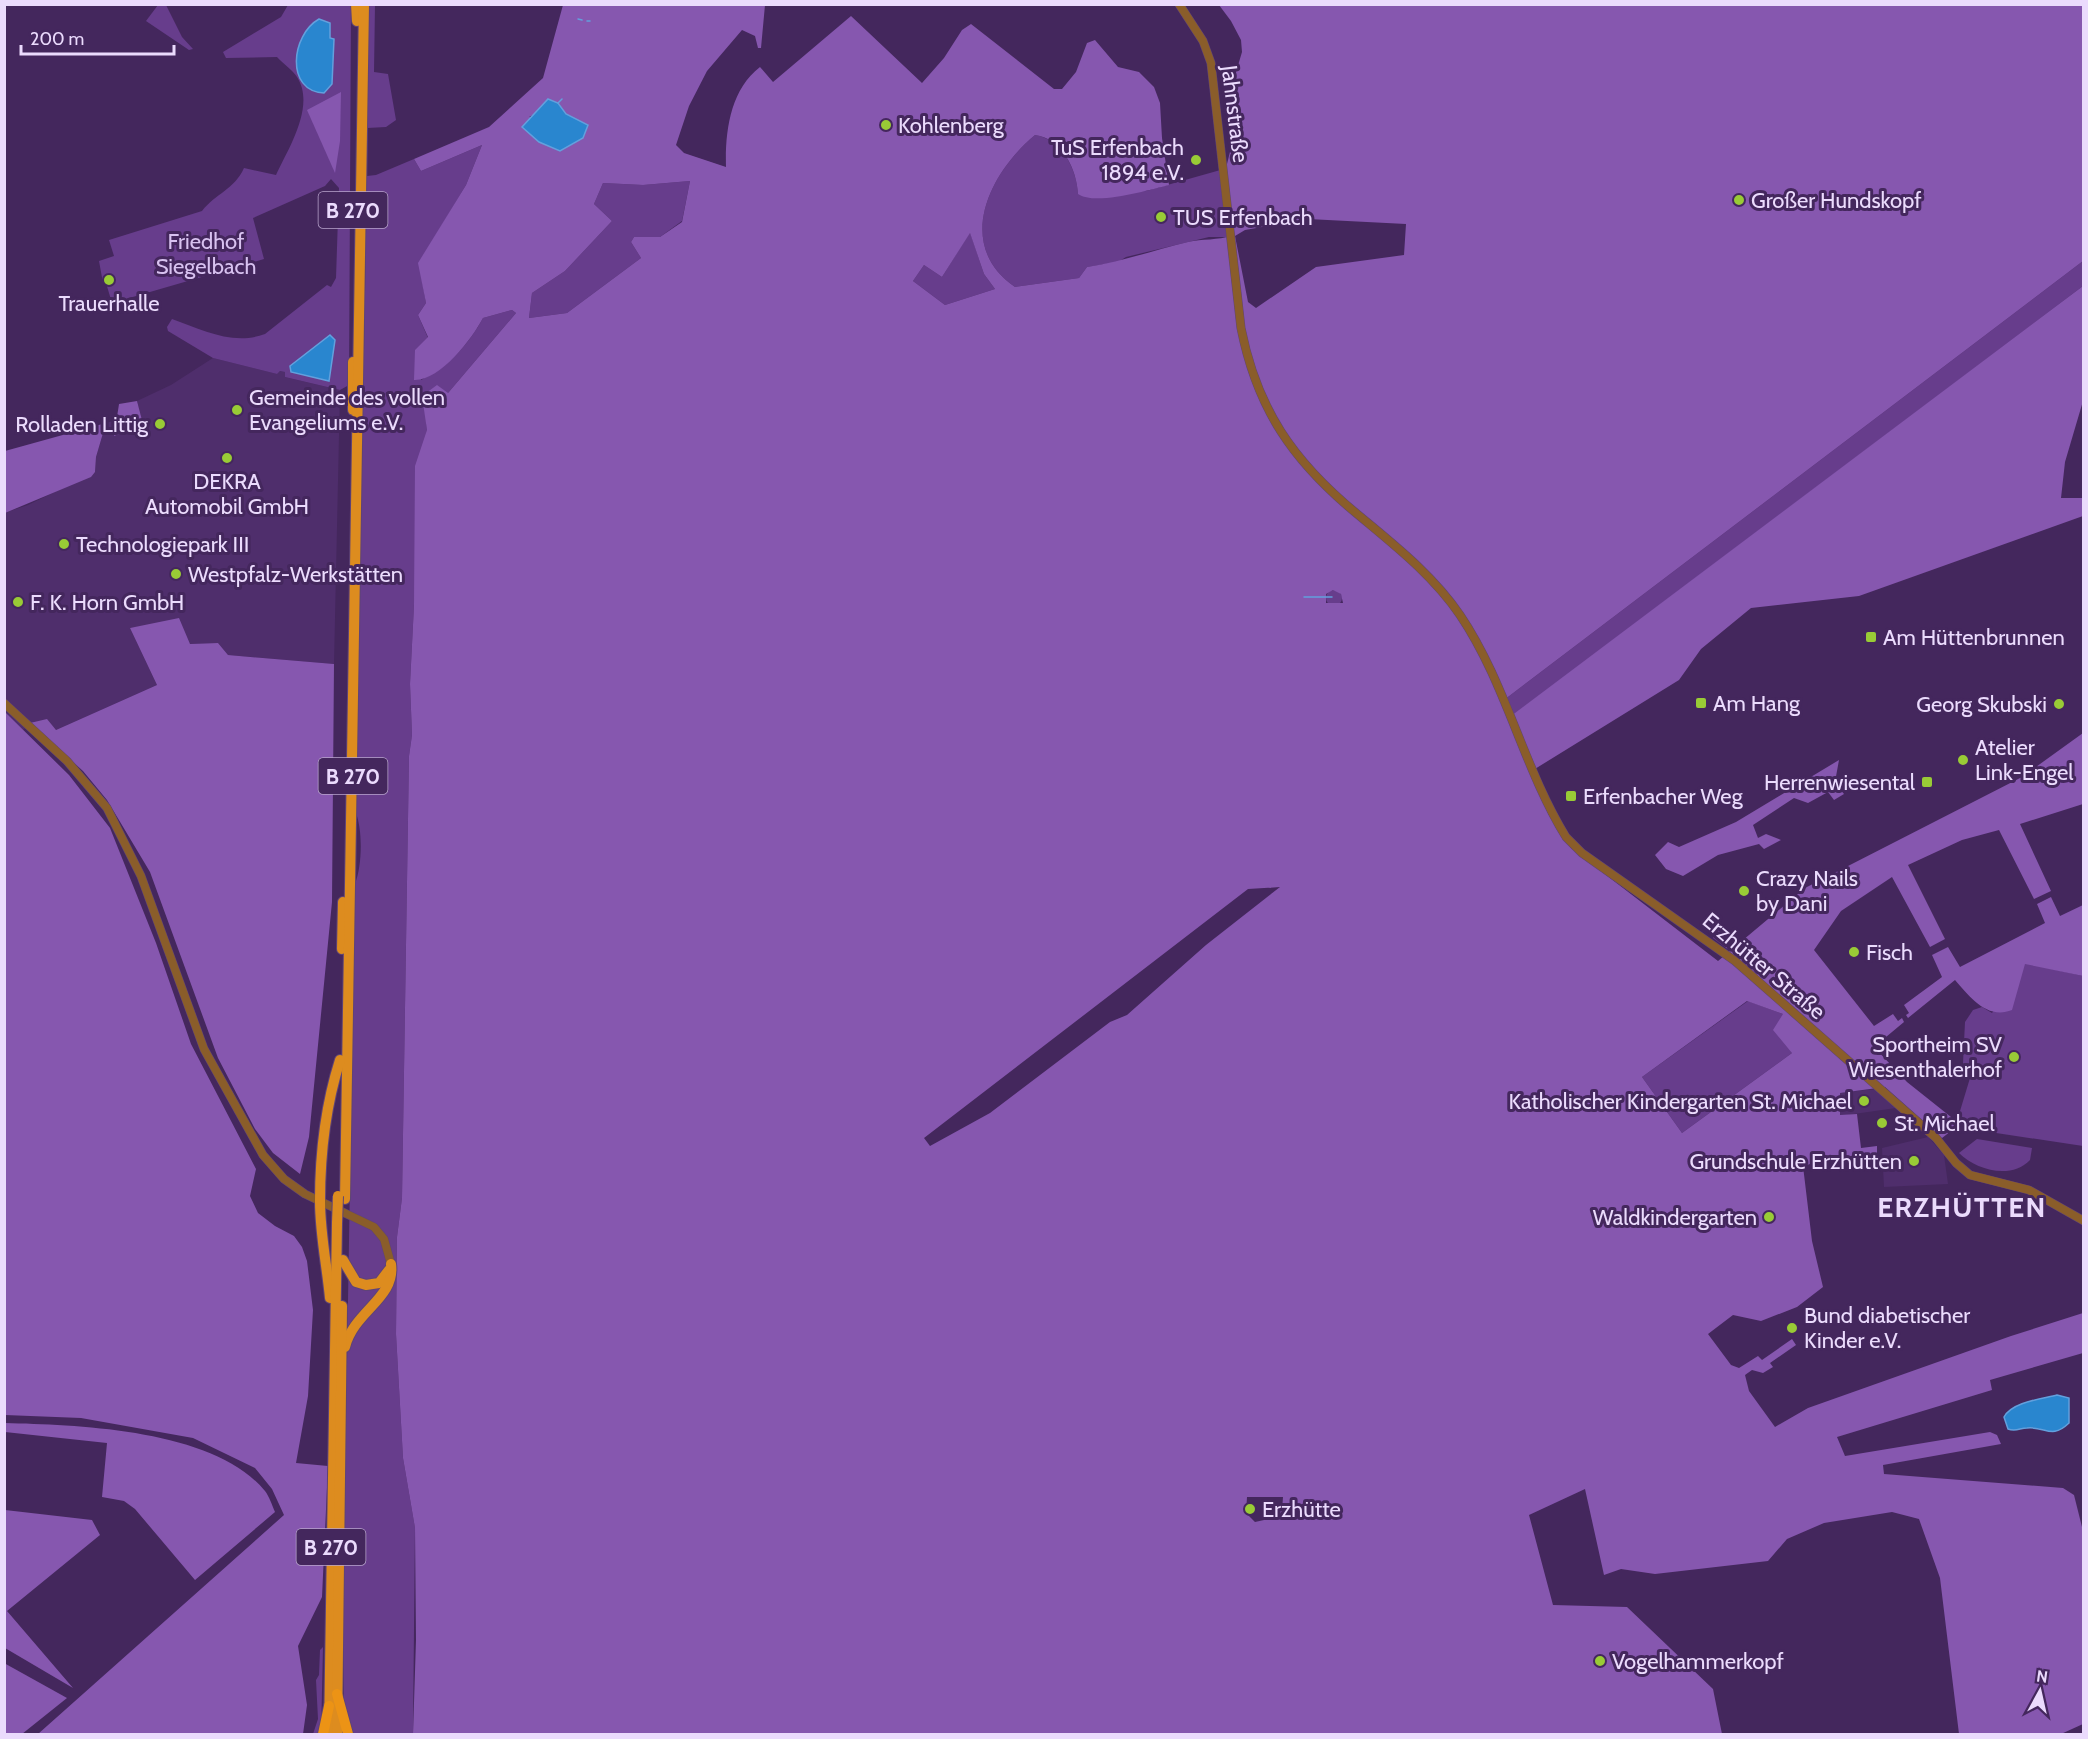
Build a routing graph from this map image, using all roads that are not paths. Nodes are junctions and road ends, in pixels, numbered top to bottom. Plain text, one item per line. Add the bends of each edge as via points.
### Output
1 (357, 4) edge
2 (1179, 4) edge
3 (362, 11) edge
4 (356, 402) junction
5 (4, 703) edge
6 (1549, 804) joint
7 (340, 1060) junction
8 (342, 1197) junction
9 (320, 1201) junction
10 (2084, 1221) edge
11 (341, 1224) junction
12 (343, 1260) junction
13 (391, 1264) junction
14 (335, 1315) junction
15 (342, 1354) junction
16 (336, 1452) junction
17 (336, 1473) junction
18 (337, 1694) junction
19 (329, 1706) junction
20 (323, 1734) edge
21 (328, 1734) edge
22 (337, 1734) edge
23 (348, 1734) edge

1 - 3 highway, B 270
2 - 6 street, Jahnstraße via 1203,41 1211,63 1247,354 1262,399 1278,429 1322,483 1420,568 1457,610 1483,656
3 - 4 highway, B 270
4 - 7 highway, B 270
4 - 8 highway, B 270
5 - 9 street via 78,774 107,808 149,897 204,1049 241,1119 275,1171
6 - 10 street, Erzhütter Straße via 1576,848 1735,961 1936,1138 1963,1170 1978,1178 2030,1190
7 - 8 highway, B 270
7 - 9 highway via 333,1080
8 - 11 highway, B 270
9 - 13 street via 374,1227 384,1239
9 - 14 highway via 323,1249
11 - 12 highway, B 270
11 - 14 highway, B 270
12 - 13 highway via 356,1282 366,1285 384,1278
12 - 15 highway, B 270
13 - 15 highway via 388,1286 354,1324
14 - 16 highway, B 270
15 - 16 highway, B 270
16 - 17 highway, B 270
17 - 18 highway, B 270
17 - 19 highway, B 270
18 - 22 highway, B 270
18 - 23 highway, B 270
19 - 20 highway
19 - 21 highway, B 270

